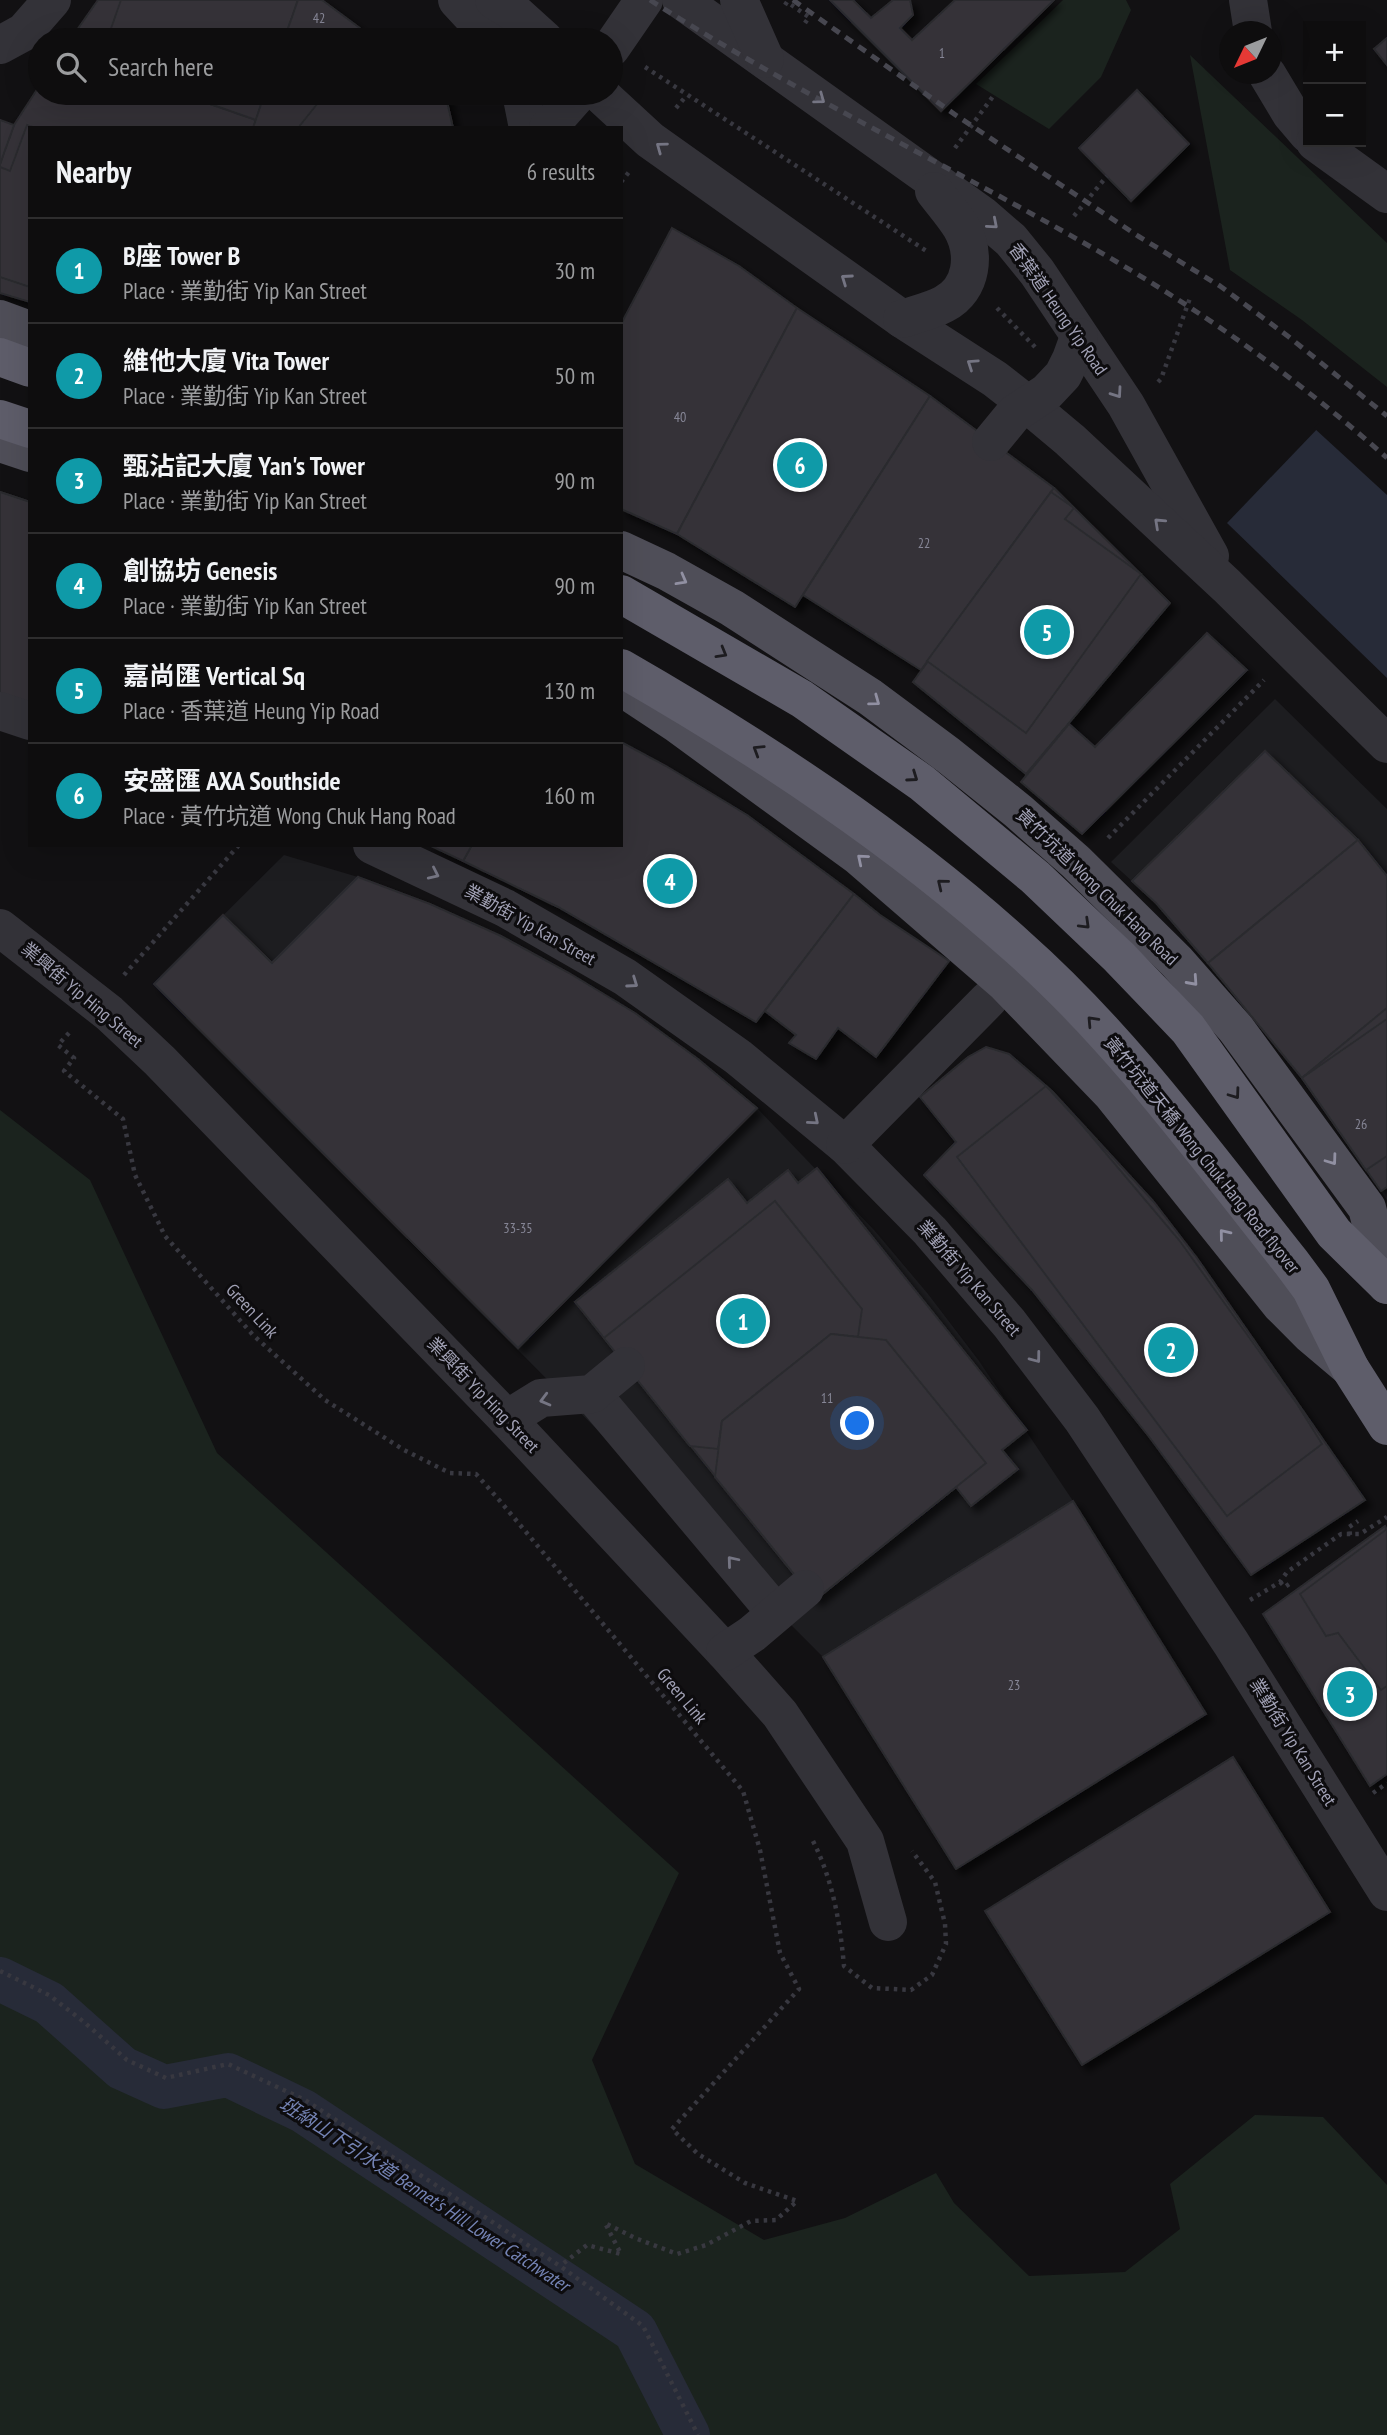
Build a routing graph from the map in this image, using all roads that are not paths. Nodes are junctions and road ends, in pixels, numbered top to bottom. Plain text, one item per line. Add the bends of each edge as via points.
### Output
1 (52, 0) edge
2 (457, 0) edge
3 (494, 0) edge
4 (644, 0) edge
5 (681, 0) edge
6 (739, 0) edge
7 (1248, 0) edge
8 (1251, 21) edge
9 (483, 28) edge
10 (532, 28) edge
11 (623, 31) edge
12 (0, 45) edge
13 (765, 59) junction
14 (1273, 84) edge
15 (523, 105) edge
16 (568, 105) edge
17 (612, 105) edge
18 (528, 126) edge
19 (550, 126) edge
20 (1303, 128) edge
21 (1322, 147) edge
22 (918, 170) junction
23 (1387, 194) edge
24 (0, 319) edge
25 (902, 319) junction
26 (28, 329) edge
27 (1079, 337) junction
28 (0, 357) edge
29 (28, 367) edge
30 (1027, 404) junction
31 (0, 418) edge
32 (28, 428) edge
33 (991, 442) dead end
34 (0, 443) edge
35 (28, 452) edge
36 (623, 551) edge
37 (1227, 586) junction
38 (623, 595) edge
39 (623, 669) edge
40 (623, 688) edge
41 (0, 711) edge
42 (28, 720) edge
43 (1387, 744) edge
44 (376, 847) edge
45 (0, 928) edge
46 (988, 1000) dead end
47 (845, 1145) junction
48 (1387, 1285) edge
49 (626, 1366) dead end
50 (1350, 1368) junction
51 (592, 1394) junction
52 (507, 1419) junction
53 (1387, 1426) edge
54 (805, 1589) dead end
55 (776, 1613) junction
56 (725, 1652) junction
57 (1386, 1890) edge
58 (888, 1922) dead end

1 - 12 street via 24,32
2 - 9 street
3 - 10 street
4 - 11 street
5 - 13 street, 香葉道 Heung Yip Road
6 - 13 street
7 - 8 street
13 -> 22 street, 香葉道 Heung Yip Road
14 - 20 street
15 - 18 street
16 - 19 street
25 -> 17 street, 香葉道 Heung Yip Road via 650,140
21 - 23 street
22 - 25 street via 961,228 971,254 968,278 961,290 945,303
22 -> 27 street, 香葉道 Heung Yip Road via 1011,240
24 - 26 main road
30 -> 25 street, 香葉道 Heung Yip Road
27 - 30 street via 1063,375
27 -> 37 street, 香葉道 Heung Yip Road via 1126,405
28 - 29 highway
30 - 33 street
37 -> 30 street, 香葉道 Heung Yip Road
31 - 32 highway
34 - 35 main road
36 -> 48 main road, 黃竹坑道 Wong Chuk Hang Road via 732,608 870,697 998,795 1076,862 1177,962 1236,1029 1367,1208
37 - 43 street, 香葉道 Heung Yip Road
38 -> 48 highway via 802,699 922,783 1035,877 1188,1029 1334,1233
50 -> 39 highway, 黃竹坑道天橋 Wong Chuk Hang Road flyover via 1311,1289 1136,1069 1038,967 878,832 771,759
50 -> 40 main road via 1281,1305 1112,1094 1006,984 858,856
41 - 42 street
44 -> 47 street, 業勤街 Yip Kan Street via 505,908 625,977 738,1057
45 - 52 street, 業興街 Yip Hing Street via 109,1013 160,1061
46 - 47 street
47 -> 57 street, 業勤街 Yip Kan Street via 992,1302 1082,1419 1231,1643
49 - 51 street
50 - 53 highway
51 -> 52 street via 541,1398
55 -> 51 street
52 - 56 street, 業興街 Yip Hing Street
54 - 55 street
55 - 56 street
56 - 58 street, 業興街 Yip Hing Street via 780,1713 865,1842

